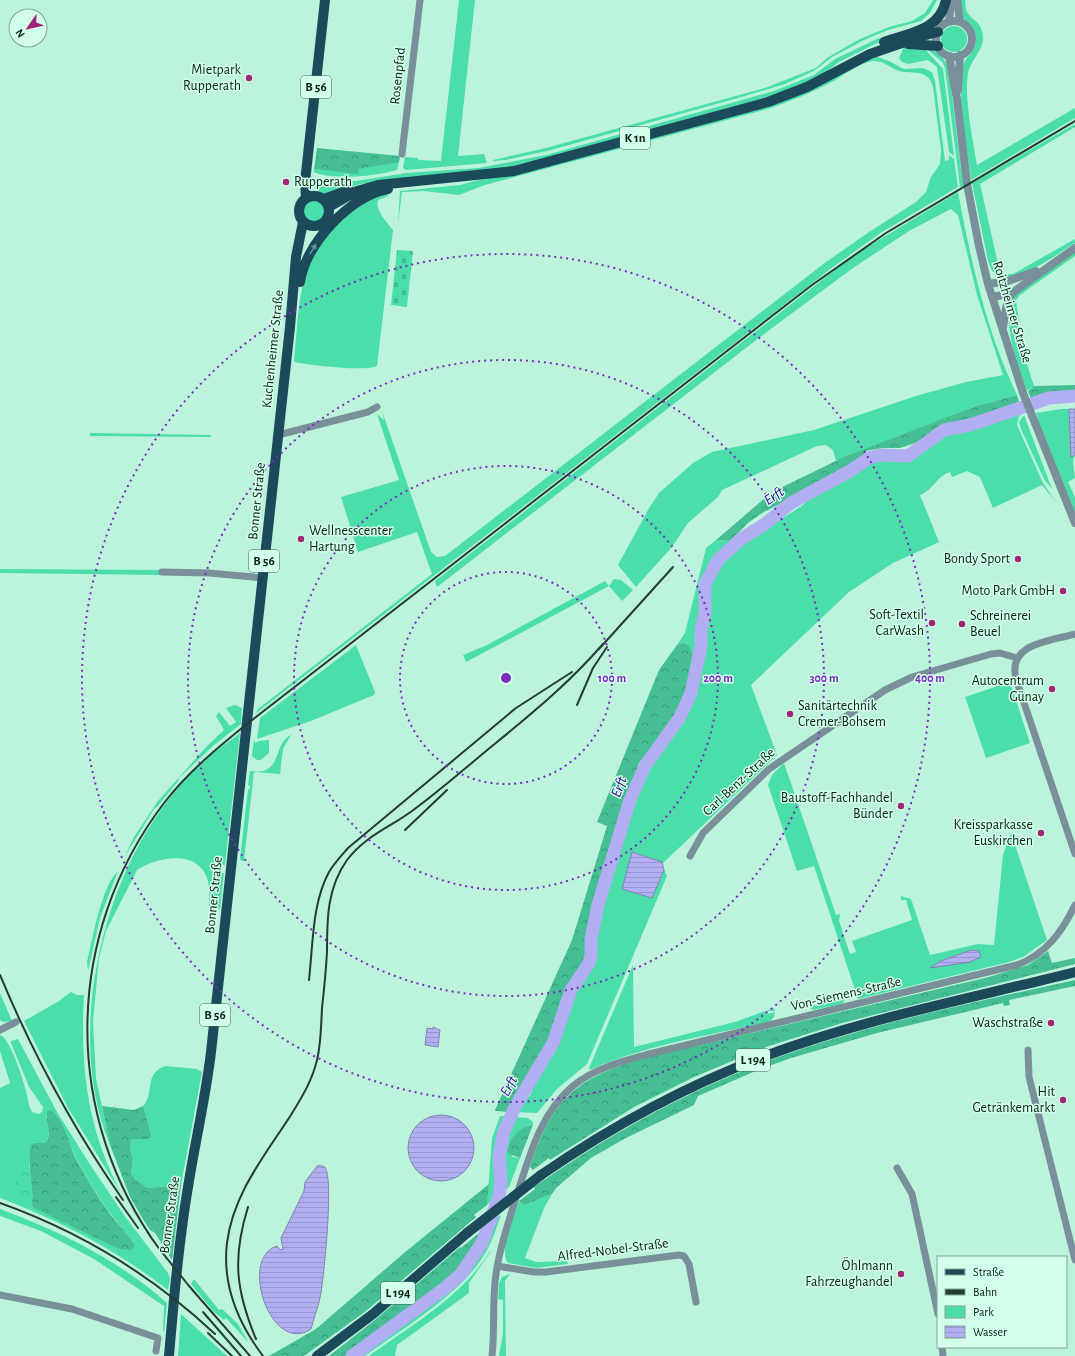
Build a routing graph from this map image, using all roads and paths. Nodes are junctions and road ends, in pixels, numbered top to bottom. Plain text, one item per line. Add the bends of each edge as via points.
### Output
1 (325, 0) edge
2 (420, 0) edge
3 (946, 0) edge
4 (951, 0) edge
5 (957, 0) edge
6 (949, 22) junction
7 (960, 22) junction
8 (938, 32) junction
9 (902, 43) junction
10 (938, 46) junction
11 (960, 55) junction
12 (949, 56) junction
13 (828, 77) junction
14 (957, 99) junction
15 (402, 154) dead end
16 (471, 176) junction
17 (319, 200) junction
18 (308, 224) junction
19 (1075, 248) edge
20 (1045, 267) junction
21 (988, 284) junction
22 (1012, 293) junction
23 (993, 297) junction
24 (290, 312) junction
25 (1003, 330) junction
26 (377, 406) dead end
27 (278, 435) junction
28 (1075, 523) edge
29 (162, 572) dead end
30 (262, 578) junction
31 (1075, 634) edge
32 (1017, 658) junction
33 (1075, 854) edge
34 (690, 856) dead end
35 (1075, 905) edge
36 (1075, 972) edge
37 (16, 1022) dead end
38 (0, 1030) edge
39 (1028, 1050) dead end
40 (897, 1168) dead end
41 (1075, 1260) edge
42 (497, 1266) junction
43 (0, 1295) edge
44 (696, 1302) dead end
45 (937, 1309) edge
46 (156, 1351) dead end
47 (169, 1356) edge
48 (317, 1356) edge
49 (492, 1356) edge

1 - 17 main road, B 56 via 305,182
2 - 15 street, Rosenpfad
3 - 13 main road, K 1n via 940,15 931,25 856,54 835,67
4 - 6 street
5 - 7 street
6 - 7 street
6 - 8 street
7 - 11 street via 969,30 972,39 968,50
8 - 9 main road, K 1n
8 - 10 street
9 - 10 main road, K 1n
9 - 13 main road, K 1n via 870,54
10 - 12 street
11 - 12 street
11 - 14 street, Roitzheimer Straße
12 - 14 street, Roitzheimer Straße
13 - 16 main road, K 1n via 783,97 753,106 514,171
14 - 21 street, Roitzheimer Straße via 968,184
16 - 17 main road, K 1n via 394,182
24 -> 16 main road, K 1n via 296,302 303,268 312,249 335,222 362,199 384,190 458,184
17 - 18 main road via 329,214 319,225
17 - 18 main road via 301,202 299,215
18 - 24 main road, Kuchenheimer Straße / B 56 via 297,250
19 - 20 street
20 - 21 street via 1008,281
20 - 22 street
21 - 23 street, Roitzheimer Straße
22 - 23 street
22 - 25 street via 1006,308
23 - 25 street, Roitzheimer Straße
24 - 27 main road, Kuchenheimer Straße / B 56
25 - 28 street, Roitzheimer Straße via 1023,393
26 - 27 street via 368,412
27 - 30 main road, Bonner Straße / B 56
29 - 30 street
30 - 47 main road, Bonner Straße / B 56 via 210,1065 185,1208
31 - 32 street via 1027,647
32 - 33 street via 1016,679
32 - 34 street, Carl-Benz-Straße via 1000,653 991,654 918,675 885,690 769,770 704,833
35 - 42 street, Von-Siemens-Straße via 1049,945 1036,956 1017,965 645,1055 598,1070 580,1080 557,1101 542,1126 524,1173
36 - 48 main road, L 194, bridge via 863,1025 769,1054 665,1100 599,1137 541,1175 467,1233 373,1314
37 - 38 street
39 - 41 street via 1029,1077
40 - 45 street via 912,1194
42 - 44 street, Alfred-Nobel-Straße via 546,1272 679,1254 684,1256 689,1264
42 - 49 street
43 - 46 street via 72,1309 158,1338

